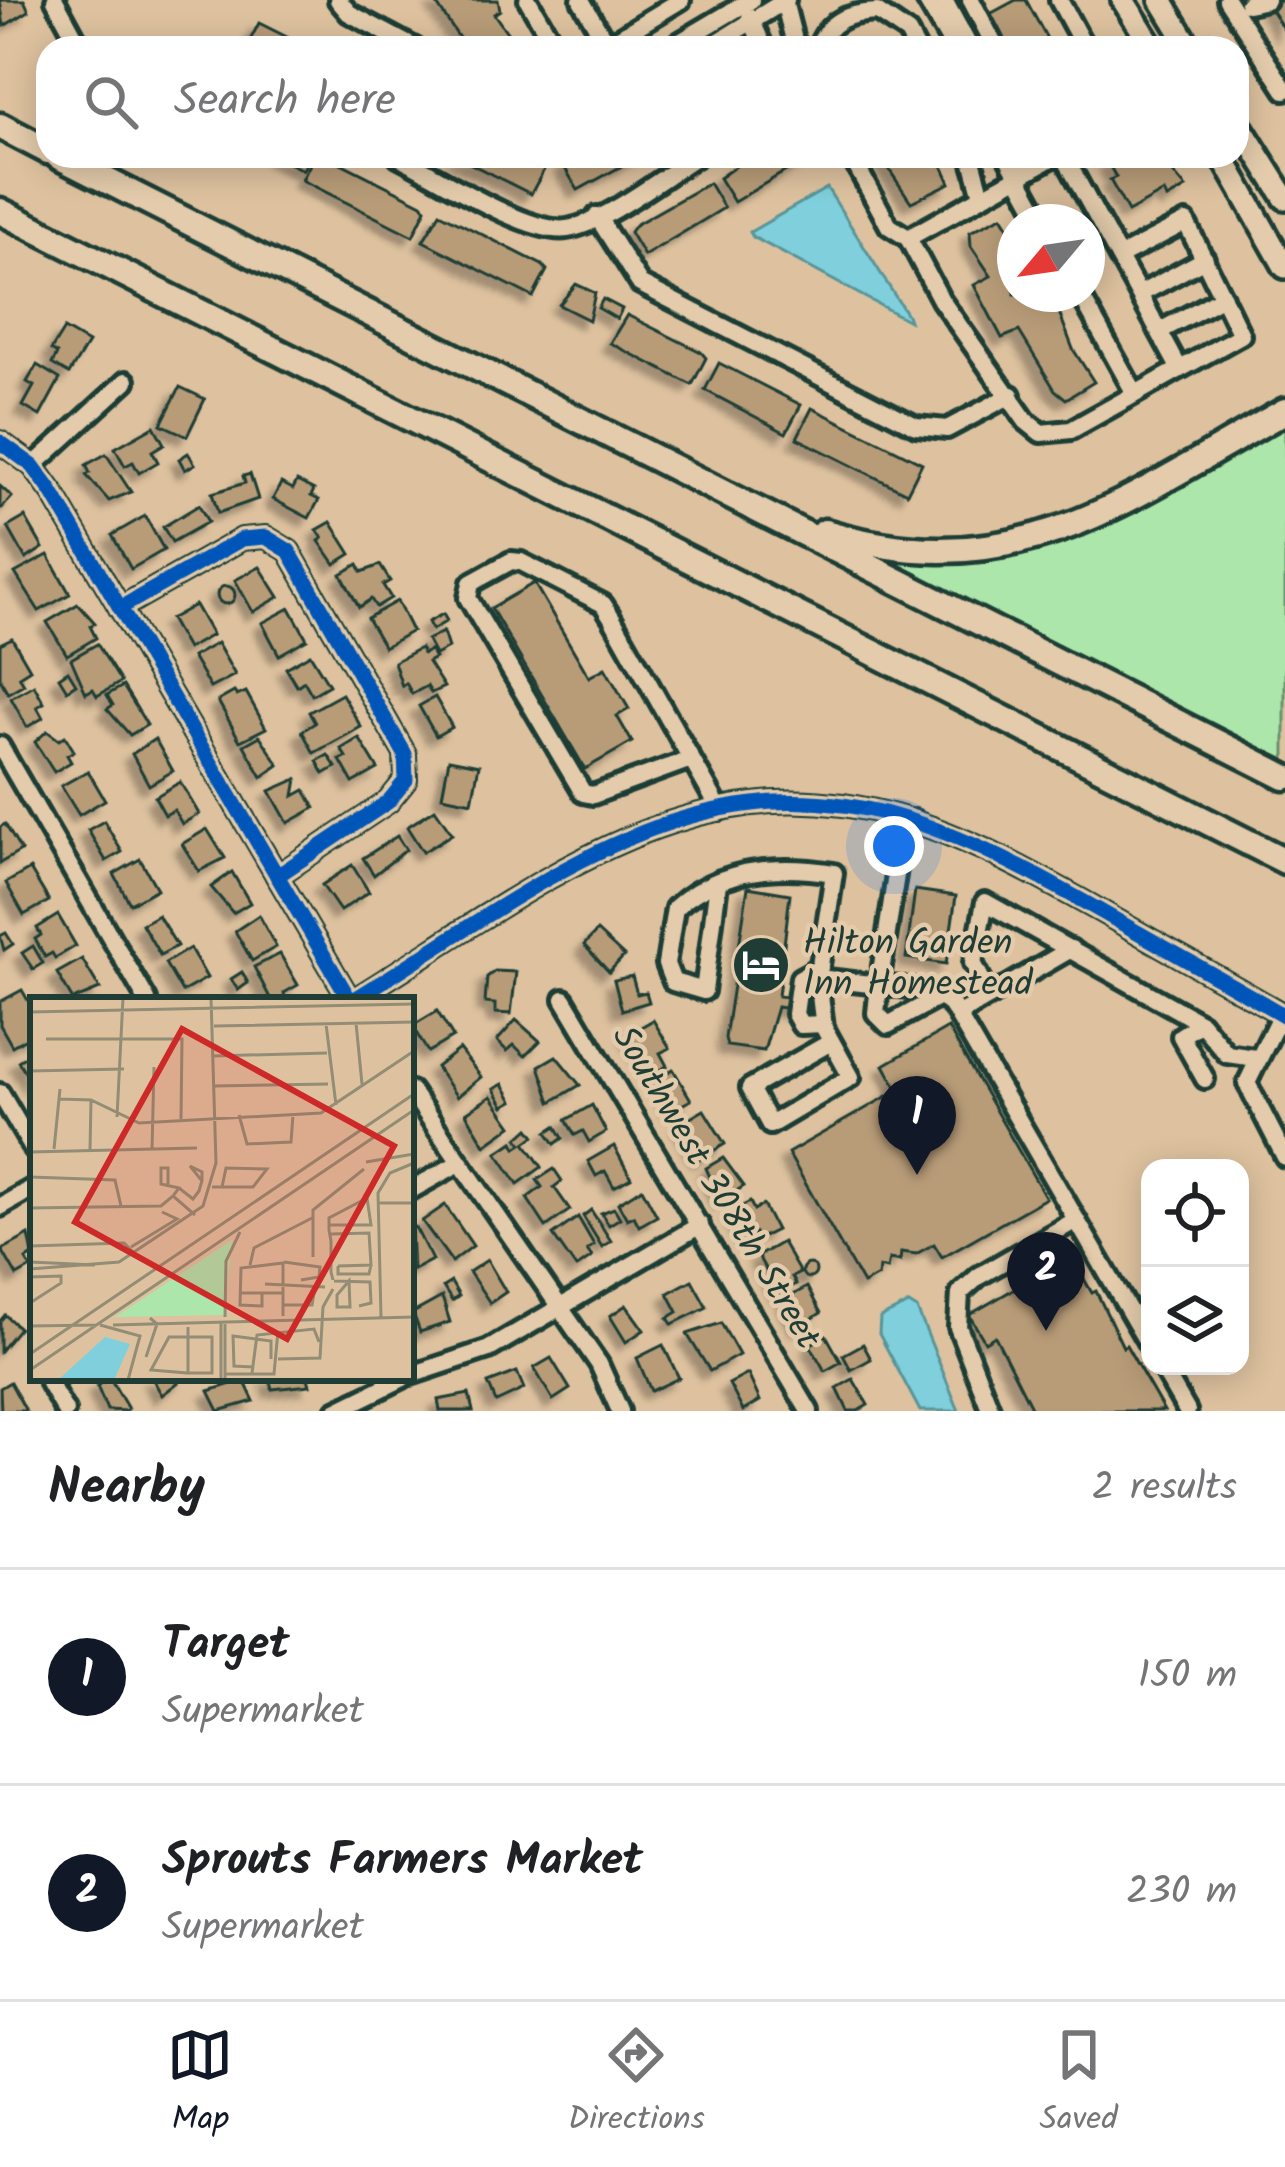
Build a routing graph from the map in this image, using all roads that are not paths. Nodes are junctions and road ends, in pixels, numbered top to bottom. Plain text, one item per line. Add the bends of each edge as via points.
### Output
1 (55, 0) edge
2 (338, 0) edge
3 (528, 0) edge
4 (681, 0) edge
5 (754, 0) edge
6 (785, 0) edge
7 (926, 0) edge
8 (944, 0) edge
9 (971, 0) edge
10 (1059, 0) edge
11 (1123, 0) edge
12 (1161, 0) edge
13 (585, 1) edge
14 (1247, 3) edge
15 (750, 22) junction
16 (74, 36) edge
17 (392, 36) edge
18 (549, 36) edge
19 (603, 36) edge
20 (624, 36) edge
21 (691, 36) edge
22 (727, 36) edge
23 (758, 36) edge
24 (793, 36) edge
25 (822, 36) edge
26 (910, 36) edge
27 (955, 36) edge
28 (959, 36) edge
29 (990, 36) edge
30 (1078, 36) edge
31 (1146, 36) edge
32 (1183, 36) edge
33 (1278, 63) edge
34 (1285, 90) edge
35 (0, 126) edge
36 (1249, 134) edge
37 (36, 145) edge
38 (1276, 162) edge
39 (82, 168) edge
40 (423, 168) edge
41 (677, 168) edge
42 (858, 168) edge
43 (974, 168) edge
44 (1014, 168) edge
45 (1034, 168) edge
46 (1061, 168) edge
47 (1229, 168) edge
48 (1019, 176) junction
49 (982, 196) junction
50 (1285, 198) edge
51 (1034, 204) edge
52 (0, 212) edge
53 (597, 216) junction
54 (908, 238) junction
55 (1119, 257) junction
56 (1205, 259) junction
57 (1285, 267) edge
58 (1139, 294) junction
59 (1223, 297) junction
60 (1091, 312) edge
61 (1160, 331) junction
62 (1179, 368) junction
63 (126, 381) dead end
64 (1134, 392) junction
65 (1011, 395) junction
66 (1285, 396) edge
67 (1285, 411) edge
68 (0, 442) edge
69 (1216, 449) junction
70 (33, 466) junction
71 (792, 528) junction
72 (121, 608) junction
73 (0, 746) edge
74 (691, 759) junction
75 (1285, 777) edge
76 (720, 810) junction
77 (914, 820) junction
78 (1285, 861) edge
79 (277, 877) junction
80 (718, 884) junction
81 (1071, 950) junction
82 (819, 972) junction
83 (879, 985) junction
84 (941, 996) junction
85 (990, 996) junction
86 (145, 997) edge
87 (350, 997) edge
88 (357, 997) edge
89 (564, 999) dead end
90 (959, 1014) junction
91 (1283, 1015) edge
92 (1201, 1023) junction
93 (831, 1042) junction
94 (1255, 1058) junction
95 (1205, 1079) dead end
96 (0, 1093) edge
97 (414, 1096) edge
98 (30, 1145) edge
99 (1285, 1157) edge
100 (459, 1163) junction
101 (414, 1188) edge
102 (30, 1190) edge
103 (0, 1208) edge
104 (1076, 1220) junction
105 (700, 1225) junction
106 (560, 1308) junction
107 (1141, 1332) edge
108 (414, 1375) edge
109 (1166, 1375) edge
110 (54, 1381) edge
111 (399, 1381) edge
112 (65, 1411) edge
113 (336, 1411) edge
114 (620, 1411) edge
115 (809, 1411) edge
116 (991, 1411) edge
117 (1187, 1411) edge

1 - 16 street
2 - 17 street
3 - 18 street
4 - 20 street
5 - 15 street
5 - 21 street
6 - 15 street
6 - 24 street
7 - 27 street
8 - 28 street
9 - 29 street
10 - 30 street
11 - 31 main road
12 - 32 main road
13 - 19 street
14 - 33 street
15 - 22 street
15 - 23 street
25 - 26 street via 845,15 877,12
33 - 34 street
35 - 37 highway
36 - 38 main road
38 - 50 main road
39 - 71 highway
40 - 53 street via 544,227 570,228
41 - 53 street
42 - 54 street via 889,226
43 - 49 street
44 - 48 street
45 - 48 street
46 - 55 street
47 - 57 main road
48 - 49 street
48 - 51 street
49 - 54 street
52 - 78 highway
53 - 65 street via 640,284 916,426 947,430
54 - 65 street via 941,300
55 - 56 street via 1186,222
55 - 58 street
56 - 58 street
56 - 59 street
58 - 61 street
59 - 61 street
59 - 62 street via 1241,334
60 - 64 street
61 - 62 street
62 - 64 street
63 - 70 street
64 - 65 street via 1051,435 1026,421
66 - 69 highway
67 - 69 highway
68 - 70 street
69 - 71 highway via 1113,507 1009,547 910,552
70 - 72 street
71 - 75 highway
72 - 79 street
72 - 79 street via 242,539 266,537 289,551 404,754 406,780 388,802
73 - 86 street
74 - 74 street via 603,604 521,562 471,583 468,598 583,793
74 - 76 street
76 - 77 street via 755,802 846,804
76 - 88 street via 670,822 587,859
77 - 83 street via 900,849
77 - 91 street via 1002,855
79 - 87 street
80 - 80 street via 672,914 665,964 680,987 704,991
80 - 82 street via 772,866 835,873
81 - 85 street
81 - 85 street via 985,902 973,962
81 - 92 street
82 - 83 street
82 - 93 street
83 - 84 street
83 - 84 street via 876,1013 888,1025
84 - 90 street
85 - 90 street
89 - 105 street, Southwest 308th Street
90 - 104 street
91 - 94 street
92 - 94 street via 1227,1054
92 - 95 street via 1181,1036
93 - 93 street via 851,1077 770,1125 750,1088
94 - 99 street via 1248,1092
96 - 98 street
97 - 100 street
100 - 101 street
100 - 106 street
102 - 103 street
104 - 107 street
104 - 116 street via 960,1294 958,1328
105 - 106 street
105 - 115 street, Southwest 308th Street
106 - 108 street via 489,1349
106 - 114 street
109 - 117 street
110 - 112 street
111 - 113 street

